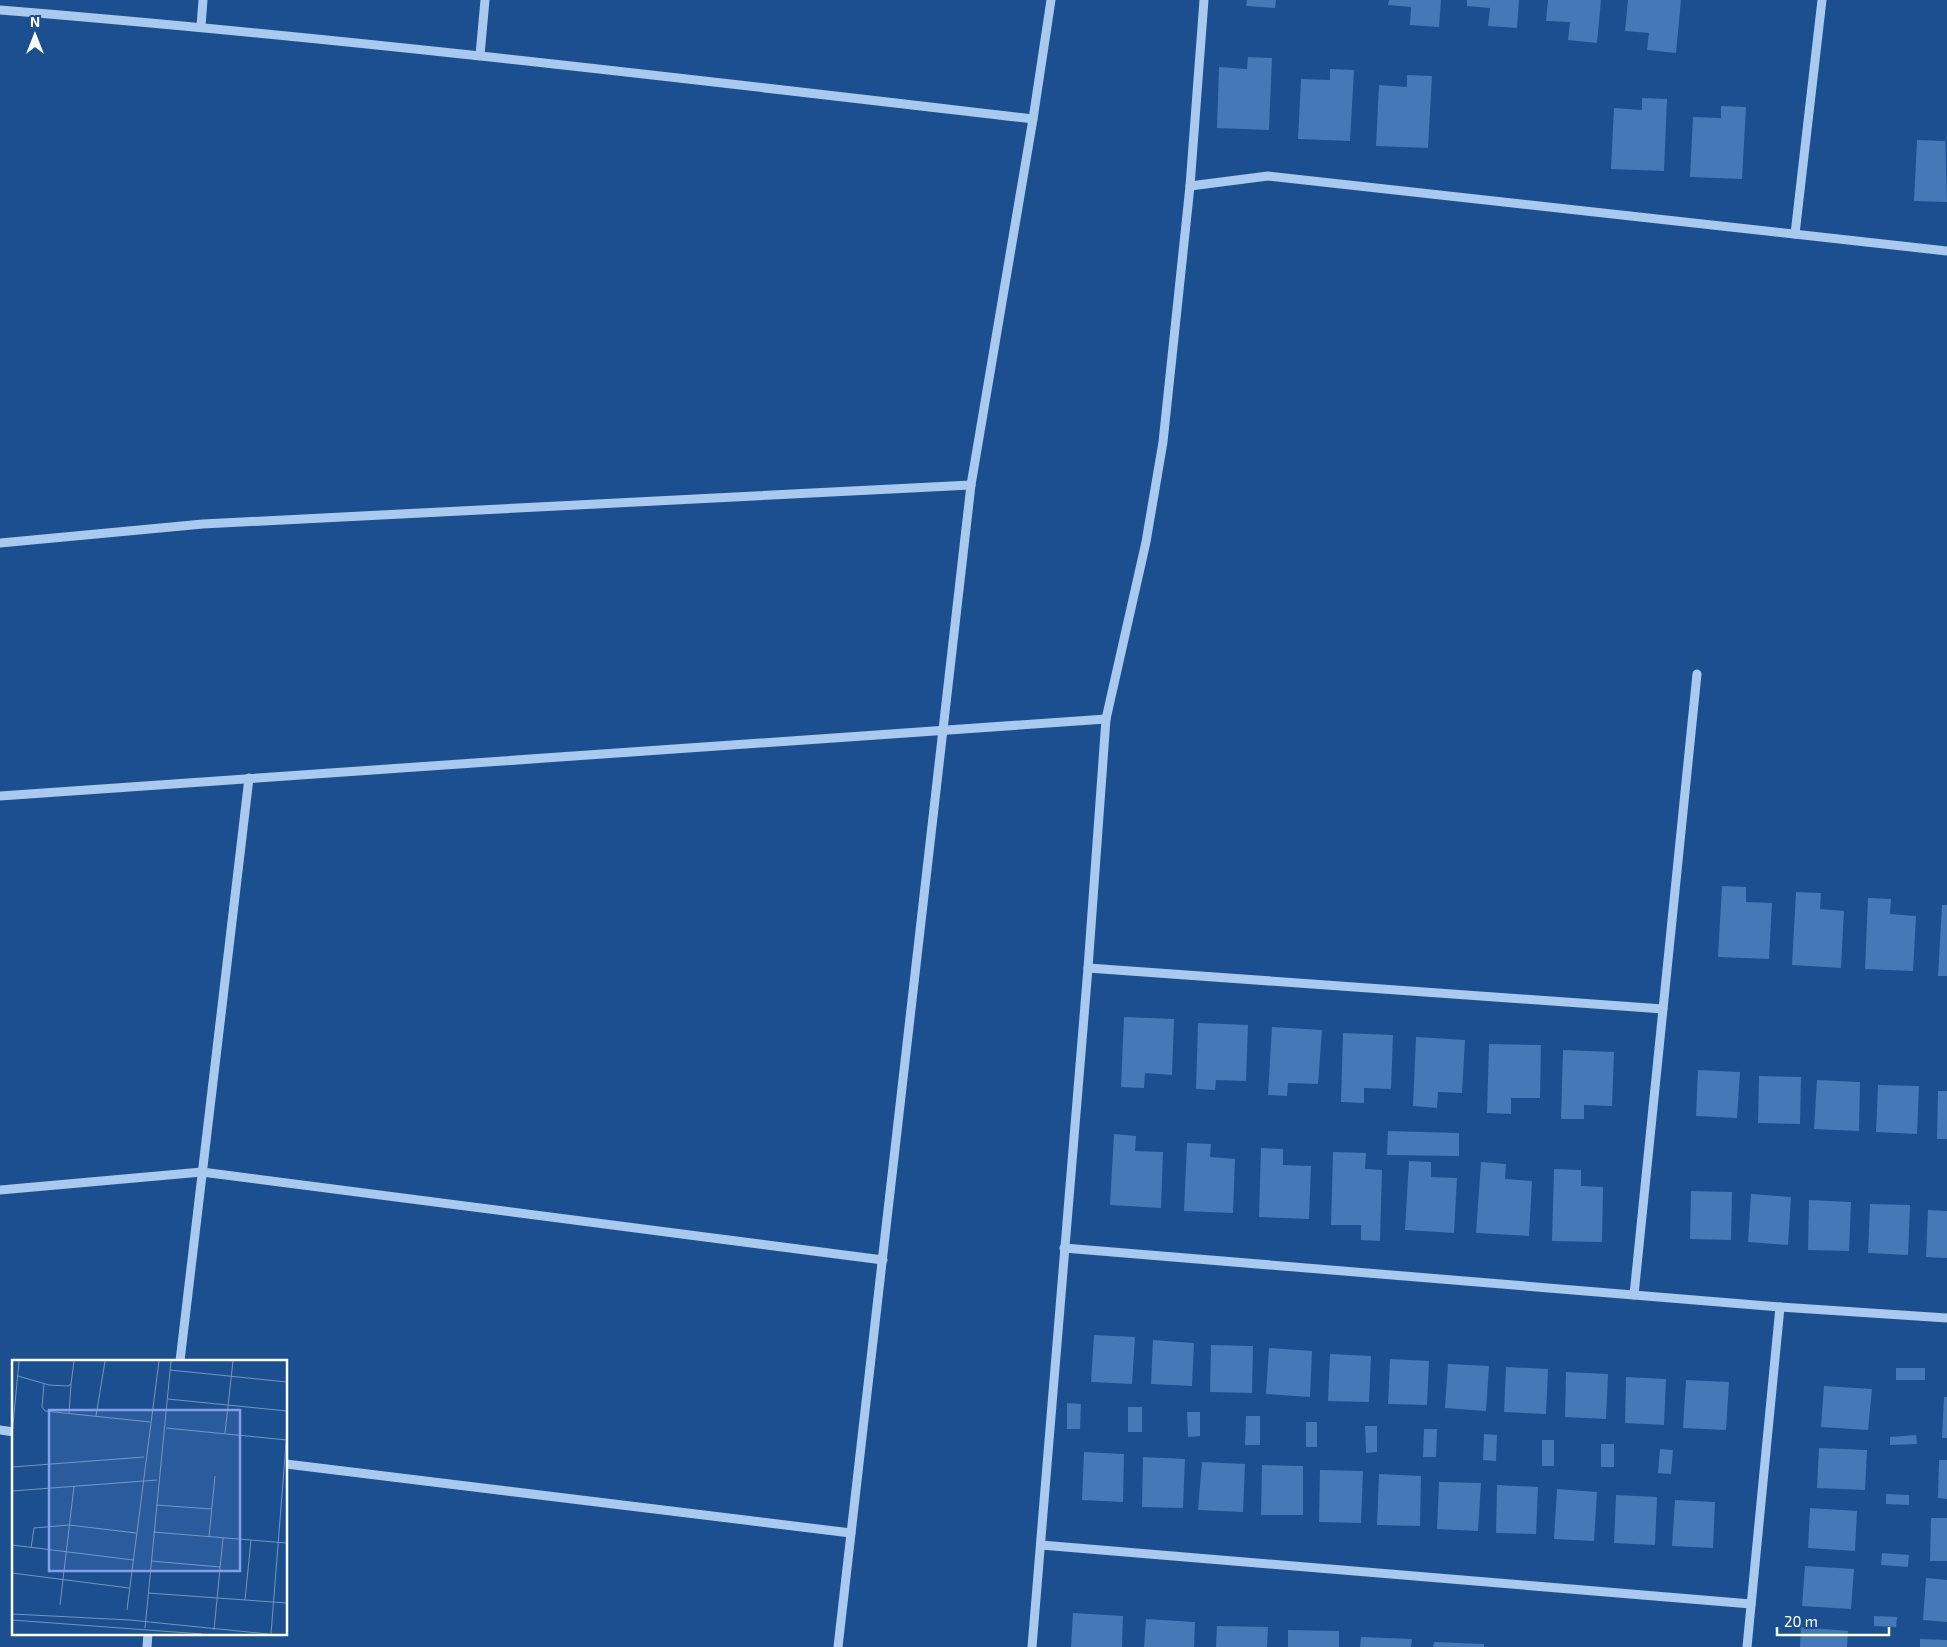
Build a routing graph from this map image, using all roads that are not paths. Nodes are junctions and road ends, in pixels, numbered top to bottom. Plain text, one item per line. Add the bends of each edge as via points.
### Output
1 (203, 0) edge
2 (485, 0) edge
3 (1051, 0) edge
4 (1204, 0) edge
5 (1822, 0) edge
6 (0, 10) edge
7 (201, 26) junction
8 (480, 55) junction
9 (1033, 119) junction
10 (1190, 186) junction
11 (1795, 234) junction
12 (1947, 251) edge
13 (971, 485) junction
14 (0, 543) edge
15 (1697, 674) dead end
16 (1106, 719) junction
17 (943, 729) junction
18 (250, 778) junction
19 (0, 796) edge
20 (1088, 968) junction
21 (1663, 1008) junction
22 (202, 1172) junction
23 (0, 1190) edge
24 (1064, 1248) junction
25 (882, 1260) junction
26 (1634, 1295) junction
27 (1780, 1307) junction
28 (1947, 1318) edge
29 (180, 1360) edge
30 (288, 1464) edge
31 (851, 1533) junction
32 (1040, 1545) junction
33 (1751, 1604) junction
34 (148, 1634) edge
35 (147, 1647) edge
36 (838, 1647) edge
37 (1032, 1647) edge
38 (1747, 1647) edge

1 - 7 street
2 - 8 street
3 - 9 street
4 - 10 street
5 - 11 street
6 - 7 street
7 - 8 street
8 - 9 street
9 - 13 street
10 - 11 street via 1268,176
10 - 16 street via 1163,442 1146,542
11 - 12 street
13 - 14 street via 203,524
13 - 17 street
15 - 21 street
16 - 17 street
16 - 20 street
17 - 18 street
17 - 25 street
18 - 19 street
18 - 22 street
20 - 21 street
20 - 24 street
21 - 26 street
22 - 23 street
22 - 25 street
22 - 29 street
24 - 26 street
24 - 32 street
25 - 31 street
26 - 27 street
27 - 28 street
27 - 33 street
30 - 31 street
31 - 36 street
32 - 33 street
32 - 37 street
33 - 38 street
34 - 35 street

